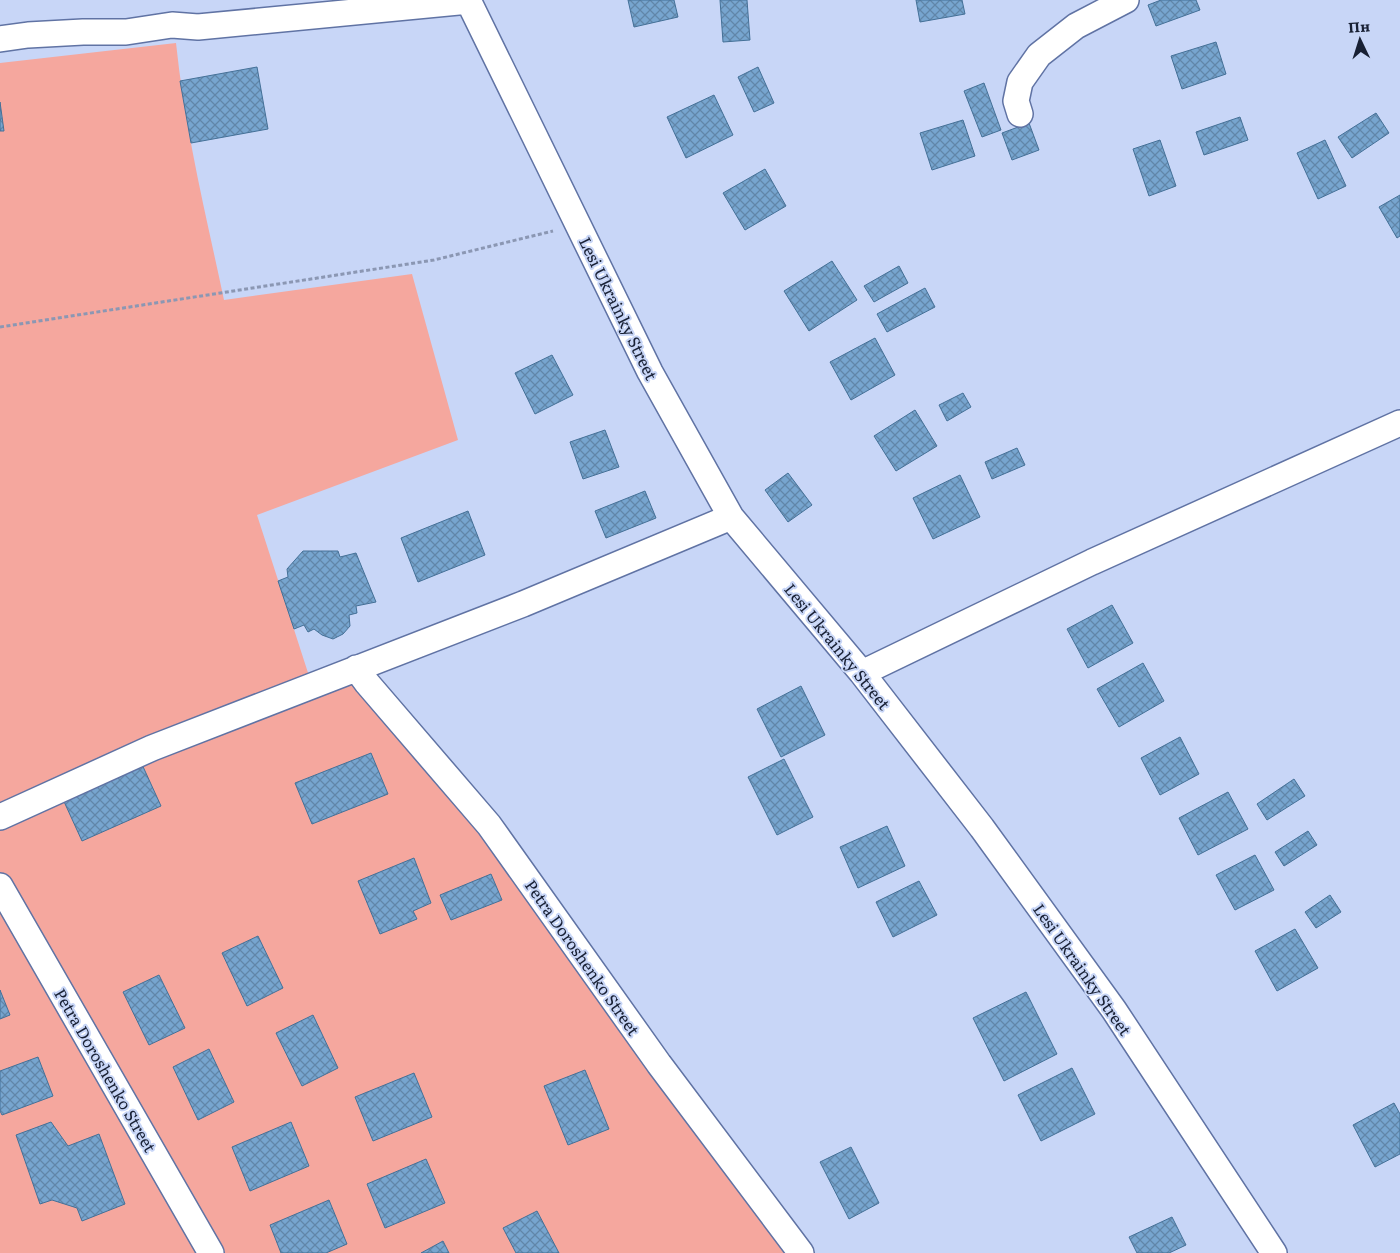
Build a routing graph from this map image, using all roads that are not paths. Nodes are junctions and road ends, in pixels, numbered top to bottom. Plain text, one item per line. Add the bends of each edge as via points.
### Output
1 (1126, 0) edge
2 (469, 1) edge
3 (0, 39) edge
4 (1020, 114) dead end
5 (1400, 423) edge
6 (731, 516) junction
7 (356, 668) junction
8 (862, 673) junction
9 (0, 817) edge
10 (0, 886) edge
11 (211, 1253) edge
12 (801, 1253) edge
13 (1274, 1253) edge

1 - 4 street via 1076,26 1040,55 1020,82 1016,101
2 - 3 street via 198,27 172,26 126,32
2 - 6 street, Lesi Ukrainky Street via 650,372
5 - 8 street via 1092,562
6 - 7 street via 523,604
6 - 8 street, Lesi Ukrainky Street
7 - 9 street via 152,748
7 - 12 street, Petra Doroshenko Street via 489,825 659,1064
8 - 13 street, Lesi Ukrainky Street via 982,828 1114,1010
10 - 11 street, Petra Doroshenko Street

